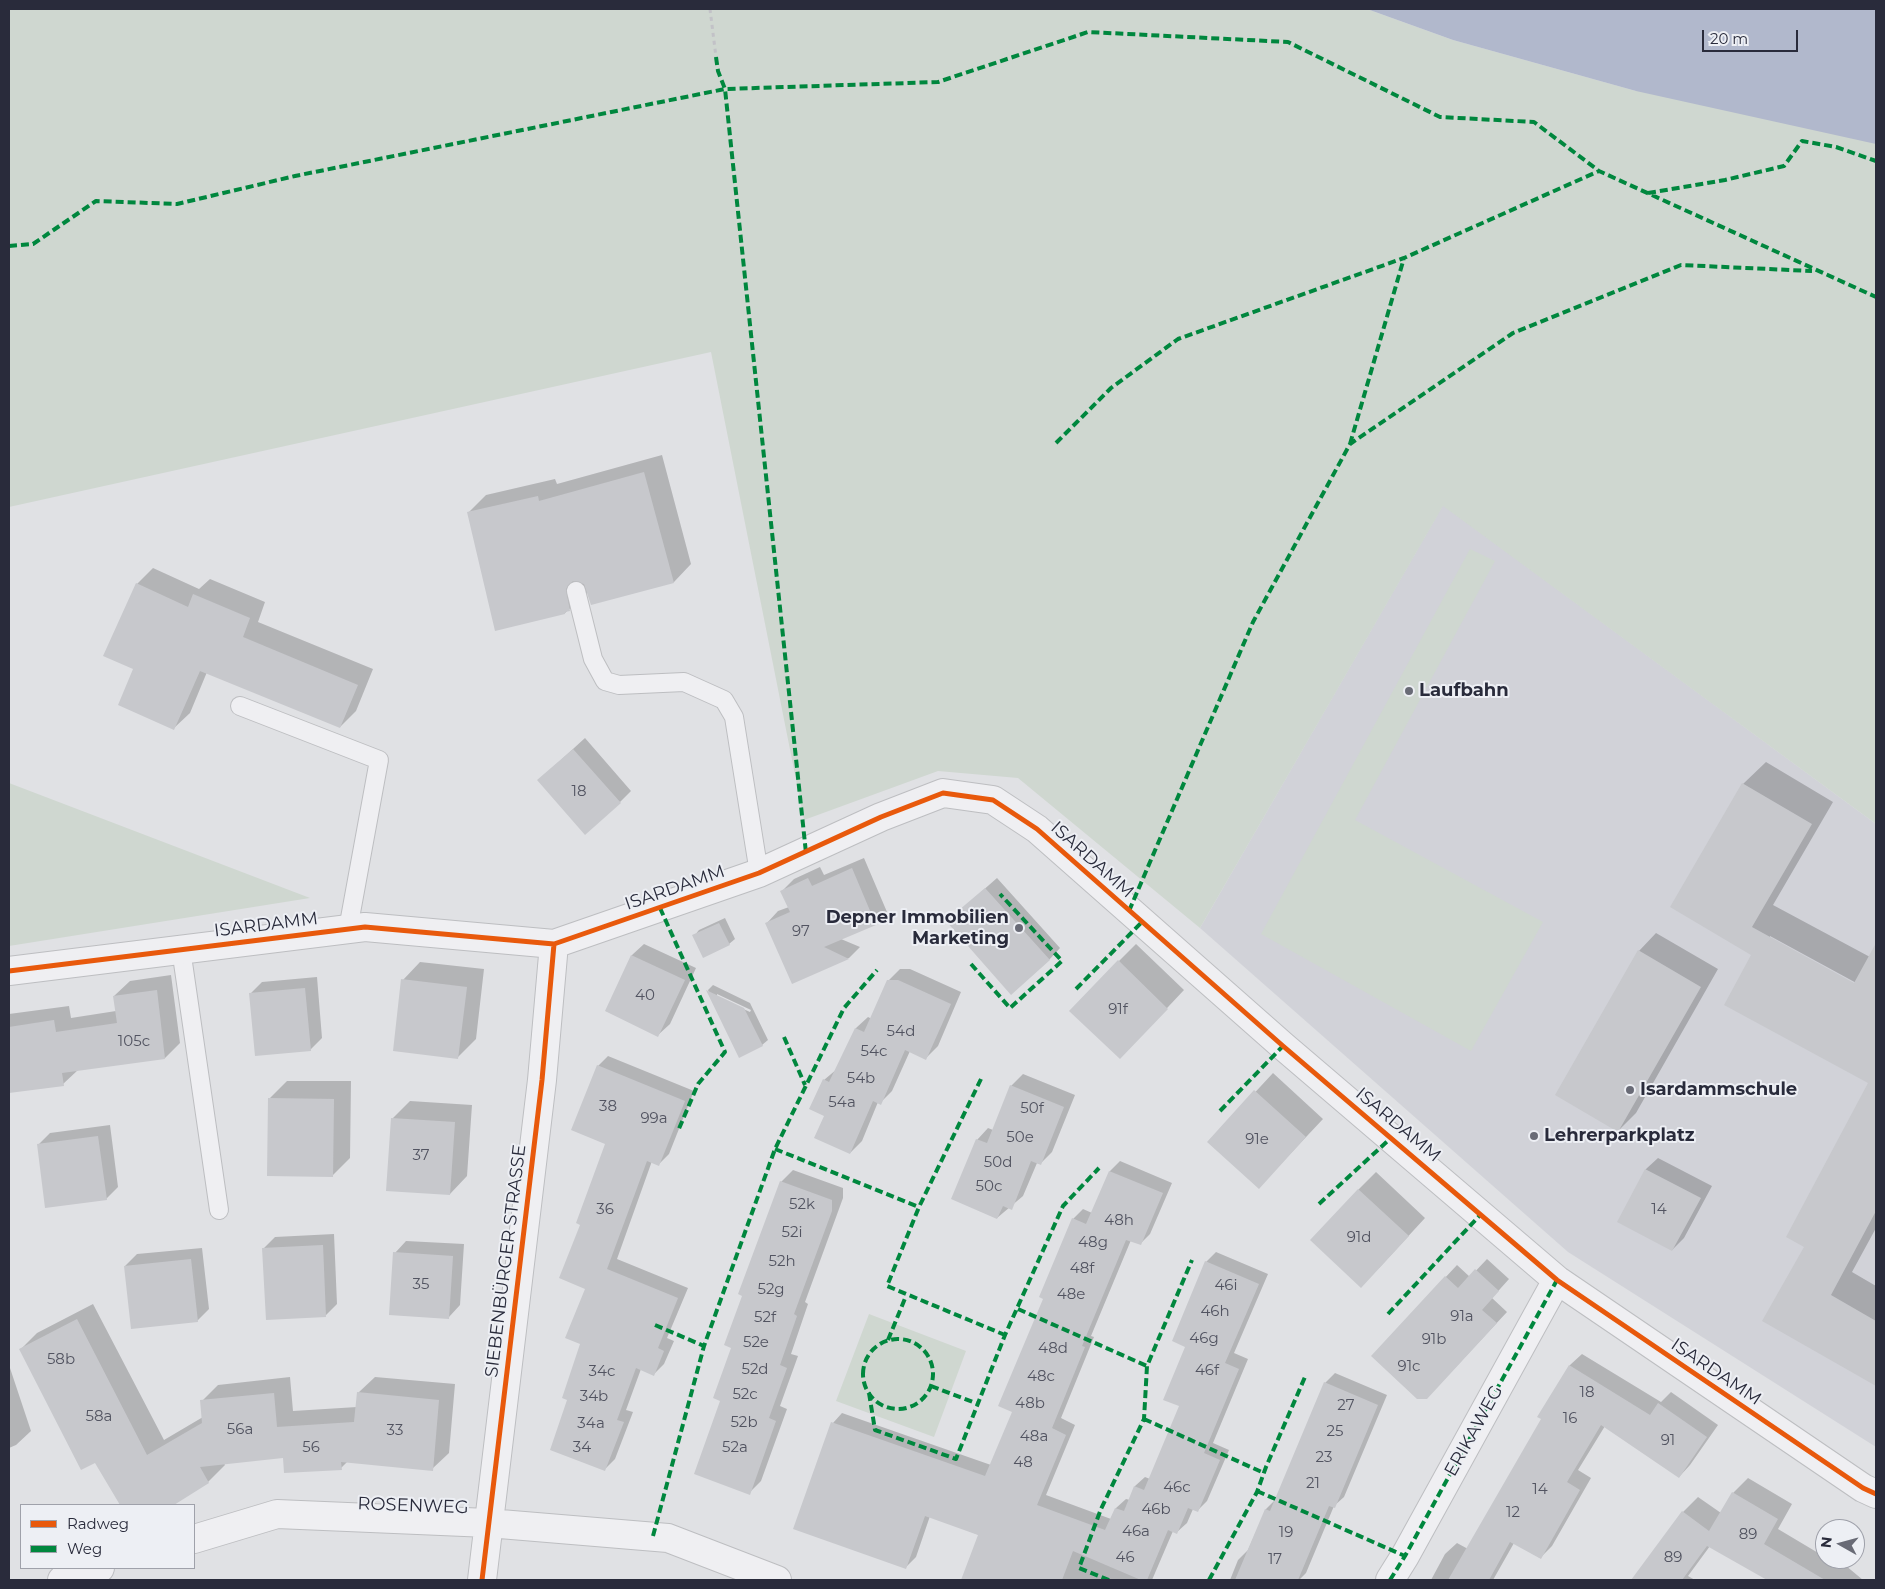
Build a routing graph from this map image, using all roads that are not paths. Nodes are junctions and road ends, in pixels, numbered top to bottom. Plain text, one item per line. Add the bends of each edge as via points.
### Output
1 (576, 591) dead end
2 (240, 706) dead end
3 (759, 873) junction
4 (348, 928) junction
5 (554, 944) junction
6 (181, 949) junction
7 (9, 971) edge
8 (219, 1210) dead end
9 (1557, 1280) junction
10 (1876, 1494) edge
11 (488, 1523) junction
12 (195, 1539) edge
13 (97, 1569) edge
14 (62, 1580) edge
15 (482, 1580) edge
16 (777, 1580) edge
17 (1390, 1580) edge

1 - 3 lane via 593,659 605,680 620,685 684,682 724,700 734,717
2 - 4 lane via 378,760
3 - 5 street, ISARDAMM
3 - 9 street, ISARDAMM via 881,817 943,793 994,800 1037,829 1282,1046
4 - 5 street, ISARDAMM
4 - 6 street, ISARDAMM
5 - 11 street, SIEBENBÜRGER STRASSE via 542,1080
6 - 7 street, ISARDAMM
6 - 8 lane
9 - 10 street, ISARDAMM
9 - 17 street, ERIKAWEG
11 - 12 street, ROSENWEG via 277,1514
11 - 15 street, SIEBENBÜRGER STRASSE
11 - 16 street, ROSENWEG via 668,1538
13 - 14 street

